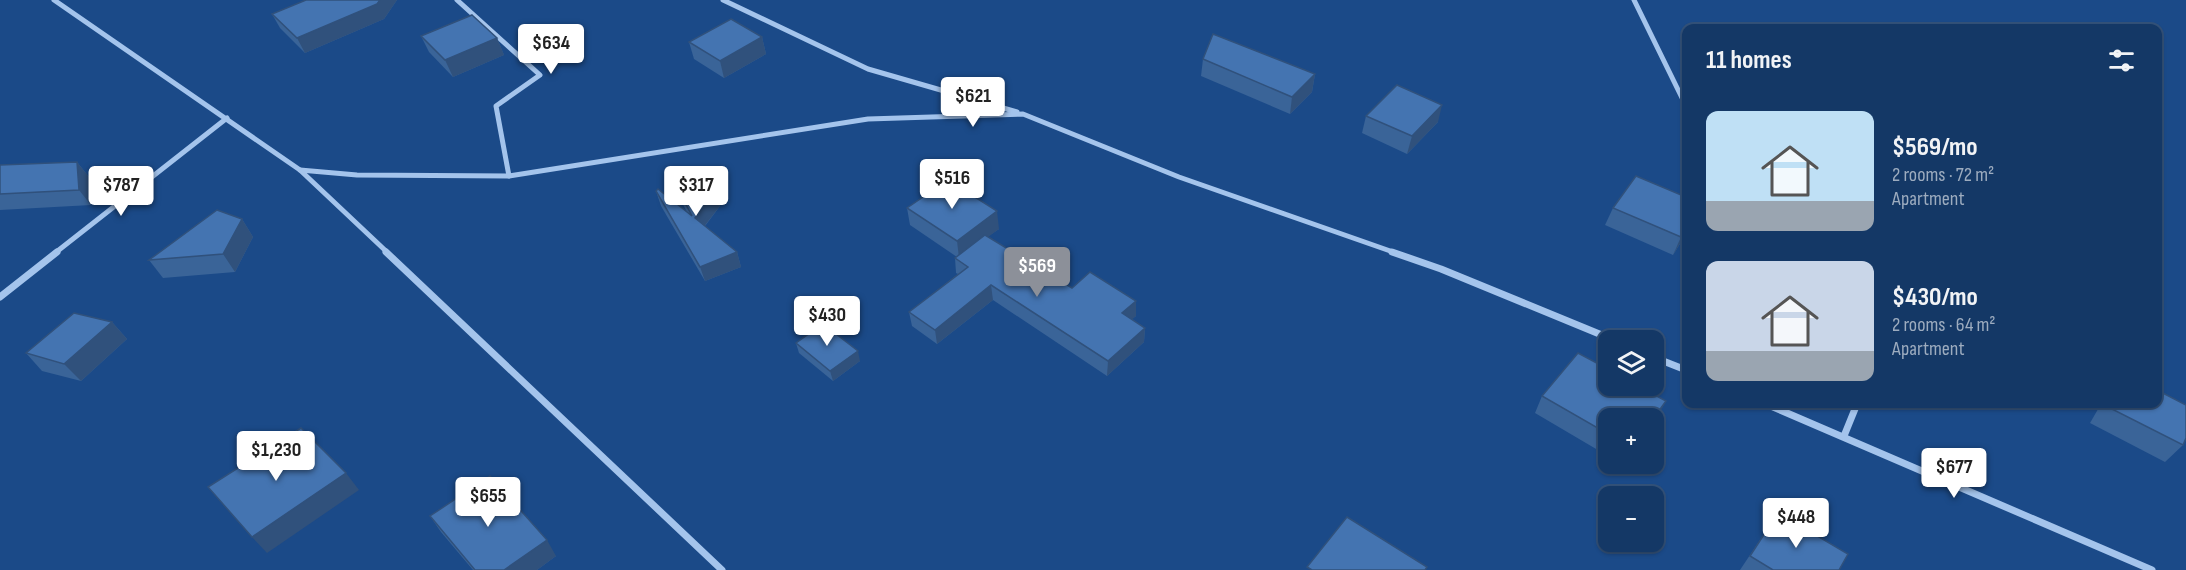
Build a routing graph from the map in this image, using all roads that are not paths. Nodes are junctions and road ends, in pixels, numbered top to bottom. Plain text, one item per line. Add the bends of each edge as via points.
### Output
1 (54, 0) edge
2 (457, 0) edge
3 (723, 0) edge
4 (1634, 0) edge
5 (1682, 98) edge
6 (1023, 114) junction
7 (227, 118) junction
8 (300, 170) junction
9 (509, 176) junction
10 (0, 297) edge
11 (1598, 333) edge
12 (1664, 361) edge
13 (1682, 368) edge
14 (1776, 408) edge
15 (1855, 408) edge
16 (1844, 436) junction
17 (722, 570) edge
18 (2152, 570) edge

1 - 7 street
2 - 9 street via 540,75 496,106
3 - 6 street via 868,69
4 - 5 street
6 - 9 street via 868,119
6 - 11 street via 1179,177 1441,269
7 - 8 street
7 - 10 street
8 - 9 street via 357,175
8 - 17 street
12 - 13 street
14 - 16 street
15 - 16 street
16 - 18 street

